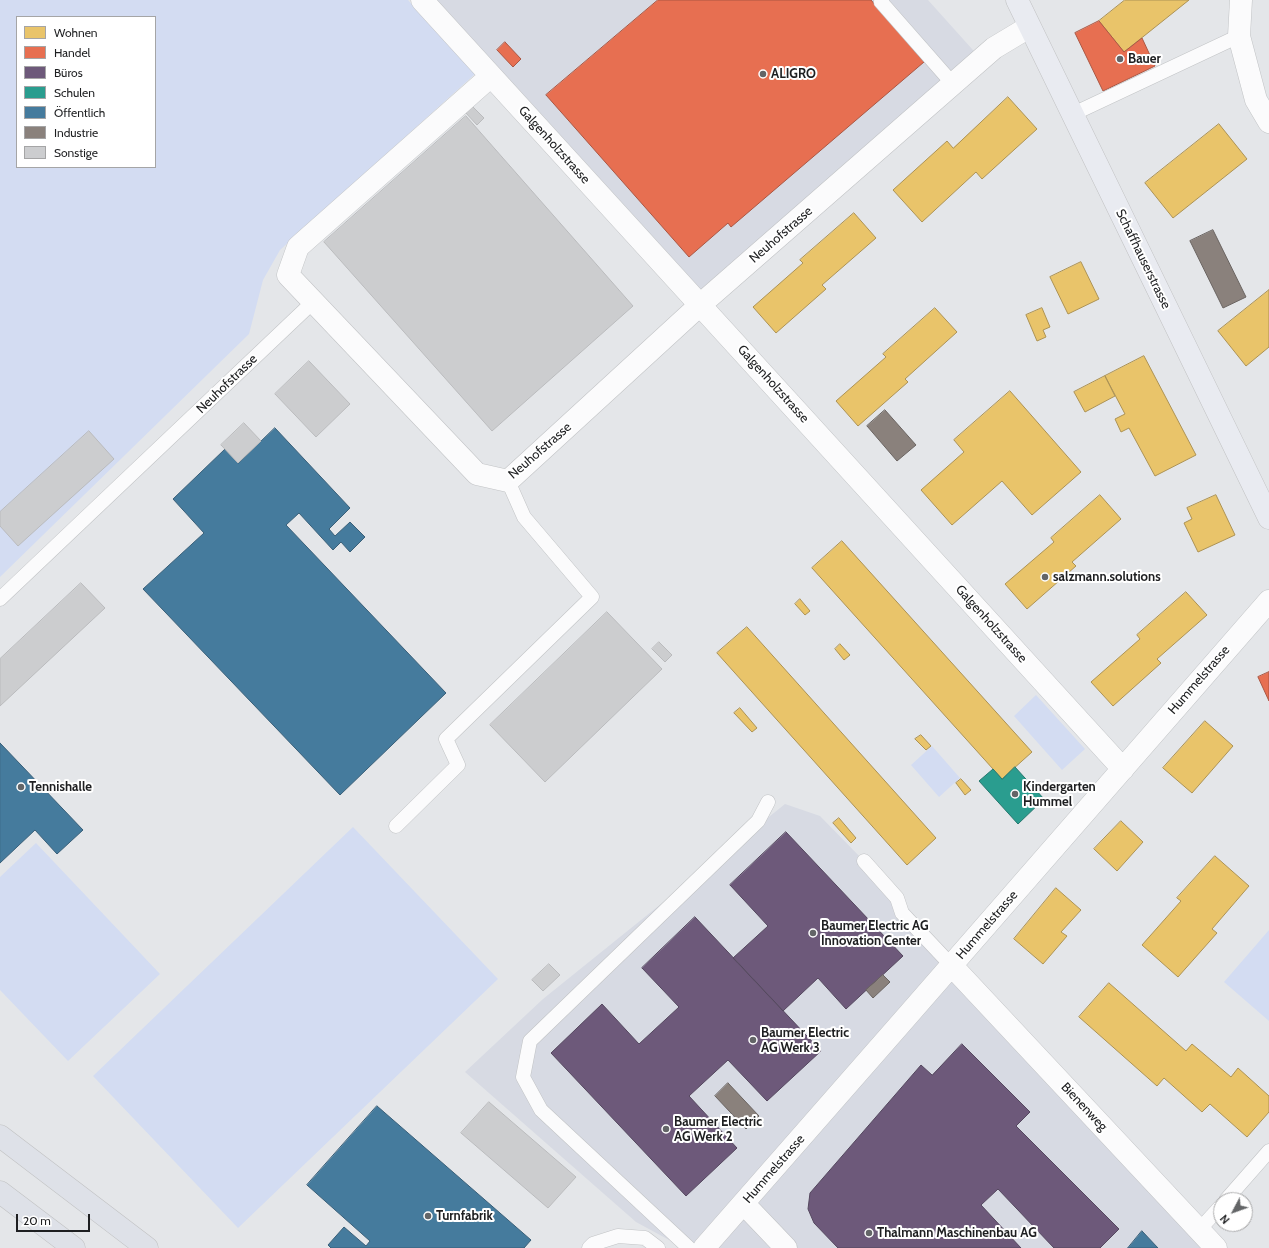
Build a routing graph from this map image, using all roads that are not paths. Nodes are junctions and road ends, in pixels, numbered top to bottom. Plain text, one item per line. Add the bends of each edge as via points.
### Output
1 (422, 0) edge
2 (882, 0) edge
3 (1016, 0) edge
4 (1241, 0) edge
5 (1029, 27) junction
6 (1239, 36) junction
7 (491, 76) junction
8 (953, 84) junction
9 (1073, 114) junction
10 (1269, 122) edge
11 (313, 302) junction
12 (700, 305) junction
13 (508, 481) junction
14 (1269, 518) edge
15 (0, 599) edge
16 (1269, 600) edge
17 (1123, 768) junction
18 (768, 802) dead end
19 (396, 826) dead end
20 (864, 861) dead end
21 (952, 966) junction
22 (0, 1136) edge
23 (1269, 1151) edge
24 (0, 1192) edge
25 (1233, 1192) edge
26 (744, 1204) junction
27 (1213, 1215) edge
28 (1199, 1230) junction
29 (74, 1248) edge
30 (147, 1248) edge
31 (589, 1248) edge
32 (658, 1248) edge
33 (689, 1248) edge
34 (704, 1248) edge
35 (786, 1248) edge
36 (1216, 1248) edge

1 - 7 street, Galgenholzstrasse
2 - 8 lane via 881,2
3 - 5 main road, Schaffhauserstrasse
4 - 6 street
5 - 8 street, Neuhofstrasse via 994,48
5 - 9 main road, Schaffhauserstrasse
6 - 9 lane
6 - 10 street via 1256,100
7 - 11 street via 298,247 288,275
7 - 12 street, Galgenholzstrasse
8 - 12 street, Neuhofstrasse
9 - 14 main road, Schaffhauserstrasse
11 - 13 street, Neuhofstrasse via 477,474
11 - 15 lane, Neuhofstrasse
12 - 13 street, Neuhofstrasse
12 - 17 street, Galgenholzstrasse
13 - 19 lane via 524,517 592,597 446,739 458,765
16 - 17 street, Hummelstrasse
17 - 21 street, Hummelstrasse
18 - 33 lane via 758,821 530,1041 523,1077 541,1110
20 - 21 lane via 897,898 902,913
21 - 26 street, Hummelstrasse
21 - 28 street, Bienenweg
22 - 30 highway
23 - 25 lane
24 - 29 highway
26 - 34 street, Hummelstrasse
26 - 35 street
27 - 28 lane
28 - 36 street, Bienenweg
31 - 32 lane via 593,1244 618,1236 645,1238

